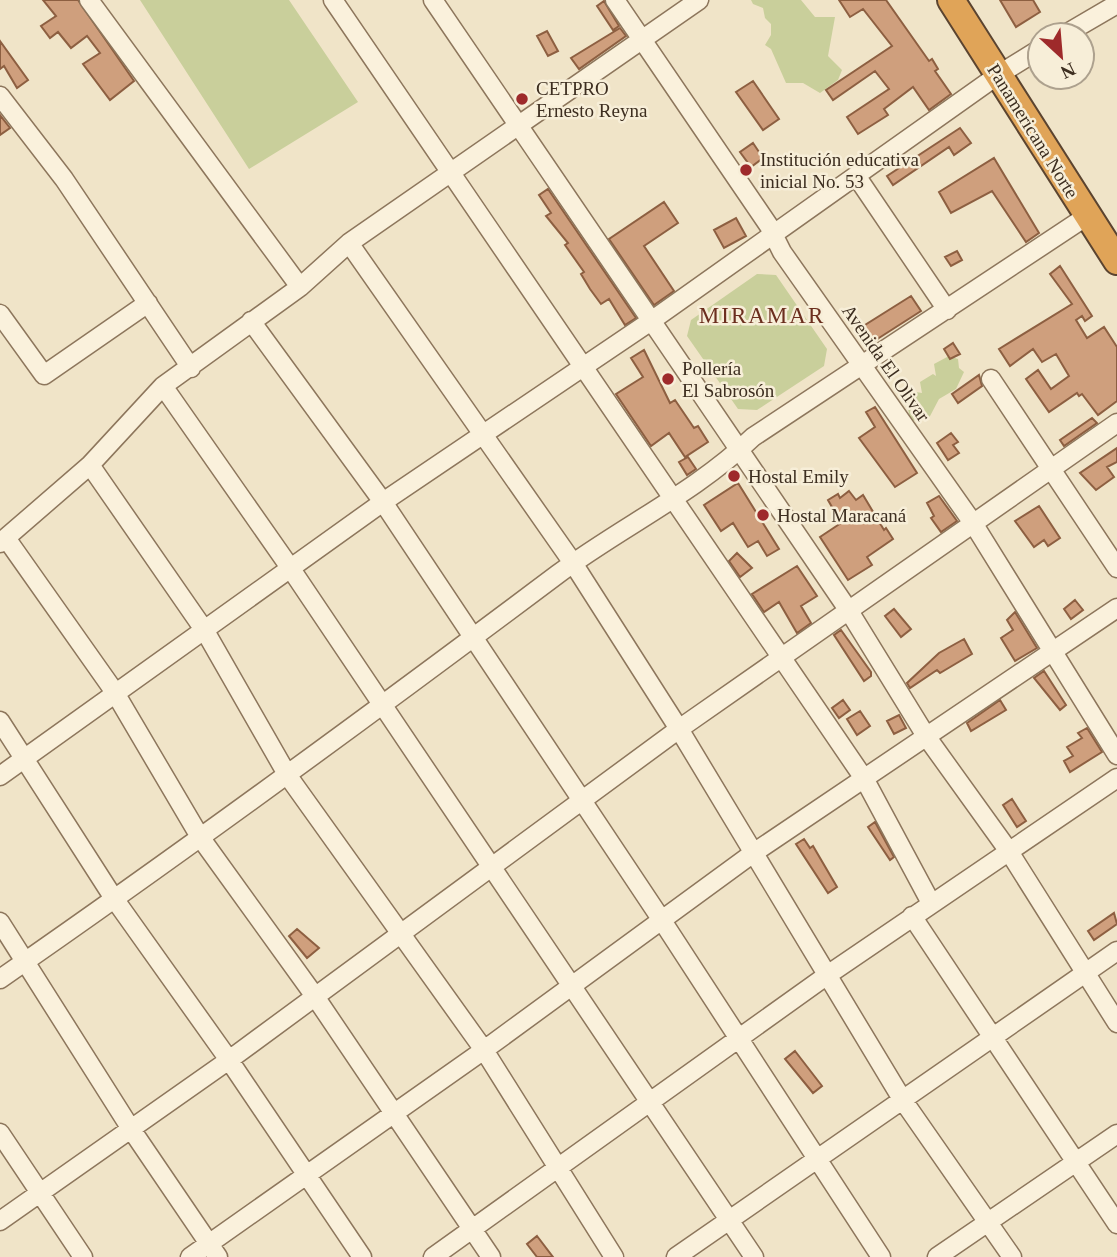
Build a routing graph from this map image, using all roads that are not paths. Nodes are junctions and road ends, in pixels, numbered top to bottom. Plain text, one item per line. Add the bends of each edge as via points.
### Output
1 (89, 0) edge
2 (333, 0) edge
3 (433, 0) edge
4 (615, 0) edge
5 (699, 0) edge
6 (951, 0) edge
7 (1117, 4) edge
8 (1088, 21) edge
9 (642, 39) junction
10 (1026, 58) edge
11 (998, 75) junction
12 (0, 96) edge
13 (519, 123) junction
14 (449, 171) junction
15 (857, 177) junction
16 (1087, 216) junction
17 (773, 235) junction
18 (349, 243) junction
19 (1117, 261) edge
20 (300, 287) junction
21 (148, 303) junction
22 (947, 310) junction
23 (0, 314) edge
24 (251, 321) junction
25 (651, 321) junction
26 (584, 366) junction
27 (862, 366) junction
28 (191, 368) junction
29 (991, 379) dead end
30 (163, 386) junction
31 (1117, 423) edge
32 (484, 433) junction
33 (738, 451) junction
34 (90, 465) junction
35 (1052, 468) junction
36 (672, 497) junction
37 (383, 502) junction
38 (973, 523) junction
39 (3, 540) edge
40 (573, 562) junction
41 (1117, 568) edge
42 (291, 569) junction
43 (1117, 608) edge
44 (849, 611) junction
45 (205, 631) junction
46 (473, 637) junction
47 (1052, 652) junction
48 (780, 659) junction
49 (114, 691) junction
50 (382, 706) junction
51 (0, 721) edge
52 (679, 729) junction
53 (926, 736) junction
54 (1117, 755) edge
55 (26, 759) junction
56 (0, 776) edge
57 (288, 776) junction
58 (1117, 778) edge
59 (866, 780) junction
60 (582, 803) junction
61 (200, 837) junction
62 (1008, 850) junction
63 (752, 854) junction
64 (491, 870) junction
65 (113, 897) junction
66 (931, 903) junction
67 (912, 916) junction
68 (662, 919) junction
69 (0, 922) edge
70 (401, 934) junction
71 (1117, 951) edge
72 (24, 963) junction
73 (1085, 971) junction
74 (826, 976) junction
75 (0, 979) edge
76 (570, 986) junction
77 (314, 995) junction
78 (1117, 1023) edge
79 (993, 1037) junction
80 (740, 1040) junction
81 (484, 1050) junction
82 (229, 1060) junction
83 (902, 1099) junction
84 (650, 1104) junction
85 (392, 1112) junction
86 (131, 1129) junction
87 (0, 1133) edge
88 (1117, 1134) edge
89 (816, 1158) junction
90 (1075, 1163) junction
91 (555, 1168) junction
92 (306, 1174) junction
93 (40, 1194) junction
94 (729, 1218) junction
95 (0, 1221) edge
96 (988, 1222) junction
97 (1117, 1224) edge
98 (472, 1228) junction
99 (213, 1250) edge
100 (83, 1257) edge
101 (190, 1257) edge
102 (362, 1257) edge
103 (433, 1257) edge
104 (491, 1257) edge
105 (614, 1257) edge
106 (676, 1257) edge
107 (754, 1257) edge
108 (881, 1257) edge
109 (937, 1257) edge
110 (1012, 1257) edge

1 - 20 street
2 - 14 street
3 - 13 street
4 - 9 street, Avenida El Olivar
5 - 9 street
6 - 11 highway, Panamericana Norte
7 - 8 street
9 - 13 street
9 - 17 street, Avenida El Olivar
10 - 11 street
11 - 15 street
11 - 16 highway, Panamericana Norte
12 - 21 street via 64,179
13 - 14 street
13 - 25 street
14 - 18 street
14 - 26 street
15 - 17 street
15 - 22 street
16 - 19 highway, Panamericana Norte
16 - 22 street
17 - 25 street
17 - 27 street, Avenida El Olivar
18 - 20 street
18 - 32 street
20 - 24 street
21 - 23 street via 44,375
21 - 28 street
22 - 27 street
24 - 28 street
24 - 37 street
25 - 26 street
25 - 33 street
26 - 32 street
26 - 36 street
27 - 33 street
27 - 38 street, Avenida El Olivar
28 - 30 street
29 - 35 street
30 - 34 street
30 - 42 street
31 - 35 street
32 - 37 street
32 - 40 street
33 - 36 street
33 - 44 street
34 - 39 street
34 - 45 street
35 - 38 street
35 - 41 street
36 - 40 street
36 - 48 street
37 - 42 street
37 - 46 street
38 - 44 street
38 - 47 street, Avenida El Olivar
39 - 49 street
40 - 46 street
40 - 52 street
42 - 45 street
42 - 50 street
43 - 47 street
44 - 48 street
44 - 53 street
45 - 49 street
45 - 57 street
46 - 50 street
46 - 60 street
47 - 53 street
47 - 54 street, Avenida El Olivar
48 - 52 street
48 - 59 street
49 - 55 street
49 - 61 street
50 - 57 street
50 - 64 street
51 - 55 street
52 - 60 street
52 - 63 street
53 - 59 street
53 - 62 street
55 - 56 street
55 - 65 street
57 - 61 street
57 - 70 street
58 - 62 street
59 - 63 street
59 - 66 street
60 - 64 street
60 - 68 street
61 - 65 street
61 - 77 street
62 - 66 street
62 - 73 street
63 - 68 street
63 - 74 street
64 - 70 street
64 - 76 street
65 - 72 street
65 - 82 street
66 - 67 street
67 - 74 street
67 - 79 street
68 - 76 street
68 - 80 street
69 - 72 street
70 - 77 street
70 - 81 street
71 - 73 street
72 - 75 street
72 - 86 street
73 - 78 street
73 - 79 street
74 - 80 street
74 - 83 street
76 - 81 street
76 - 84 street
77 - 82 street
77 - 85 street
79 - 83 street
79 - 90 street
80 - 84 street
80 - 89 street
81 - 85 street
81 - 91 street
82 - 86 street
82 - 92 street
83 - 89 street
83 - 96 street
84 - 91 street
84 - 94 street
85 - 92 street
85 - 98 street
86 - 93 street
86 - 99 street
87 - 93 street
88 - 90 street
89 - 94 street
89 - 108 street
90 - 96 street
90 - 97 street
91 - 98 street
91 - 105 street
92 - 99 street
92 - 102 street
93 - 95 street
93 - 100 street
94 - 106 street
94 - 107 street
96 - 109 street
96 - 110 street
98 - 103 street
98 - 104 street
99 - 101 street

